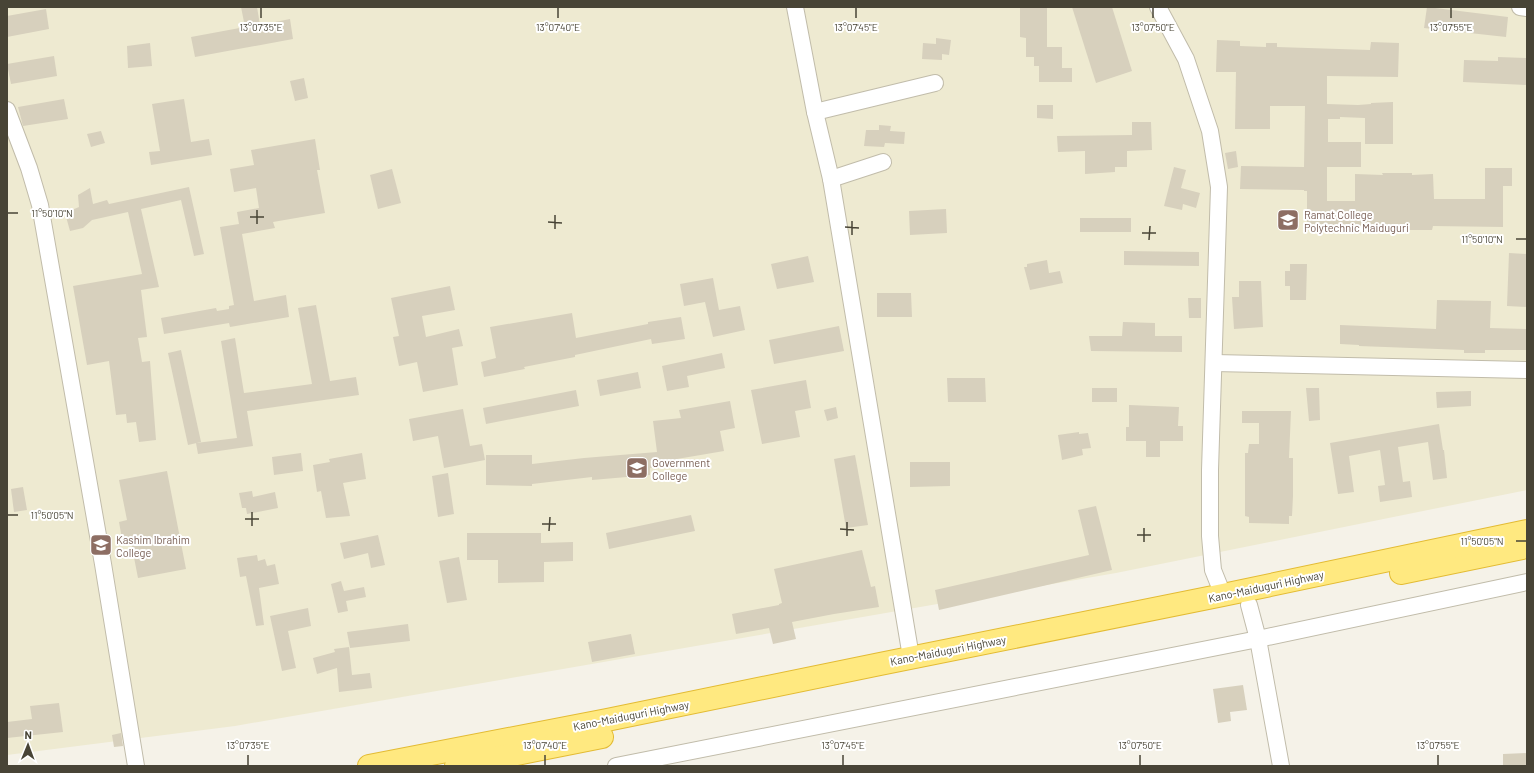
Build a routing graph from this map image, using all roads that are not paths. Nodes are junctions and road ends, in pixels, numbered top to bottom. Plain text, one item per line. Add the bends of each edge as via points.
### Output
1 (795, 7) edge
2 (1158, 7) edge
3 (1520, 7) edge
4 (1527, 8) edge
5 (934, 83) dead end
6 (7, 110) edge
7 (815, 112) junction
8 (11, 132) edge
9 (884, 162) dead end
10 (831, 179) junction
11 (1214, 363) junction
12 (1527, 370) edge
13 (1527, 531) edge
14 (1527, 547) edge
15 (1527, 582) edge
16 (1223, 595) junction
17 (1250, 605) junction
18 (1258, 639) junction
19 (911, 657) junction
20 (136, 766) edge
21 (369, 766) edge
22 (456, 766) edge
23 (616, 766) edge
24 (1281, 766) edge

1 - 7 street
2 - 11 street via 1186,59 1210,131 1219,187
3 - 4 street
5 - 7 street
6 - 8 street
7 - 10 street
8 - 20 street via 29,168 40,205
9 - 10 street
10 - 19 street
11 - 12 street
11 - 16 street via 1210,536 1213,570
13 - 16 highway, Kano-Maiduguri Highway
14 - 17 highway, Kano-Maiduguri Highway
15 - 18 street
16 - 19 highway, Kano-Maiduguri Highway
17 - 18 street
17 - 22 highway, Kano-Maiduguri Highway via 888,676
18 - 23 street
18 - 24 street
19 - 21 highway, Kano-Maiduguri Highway

